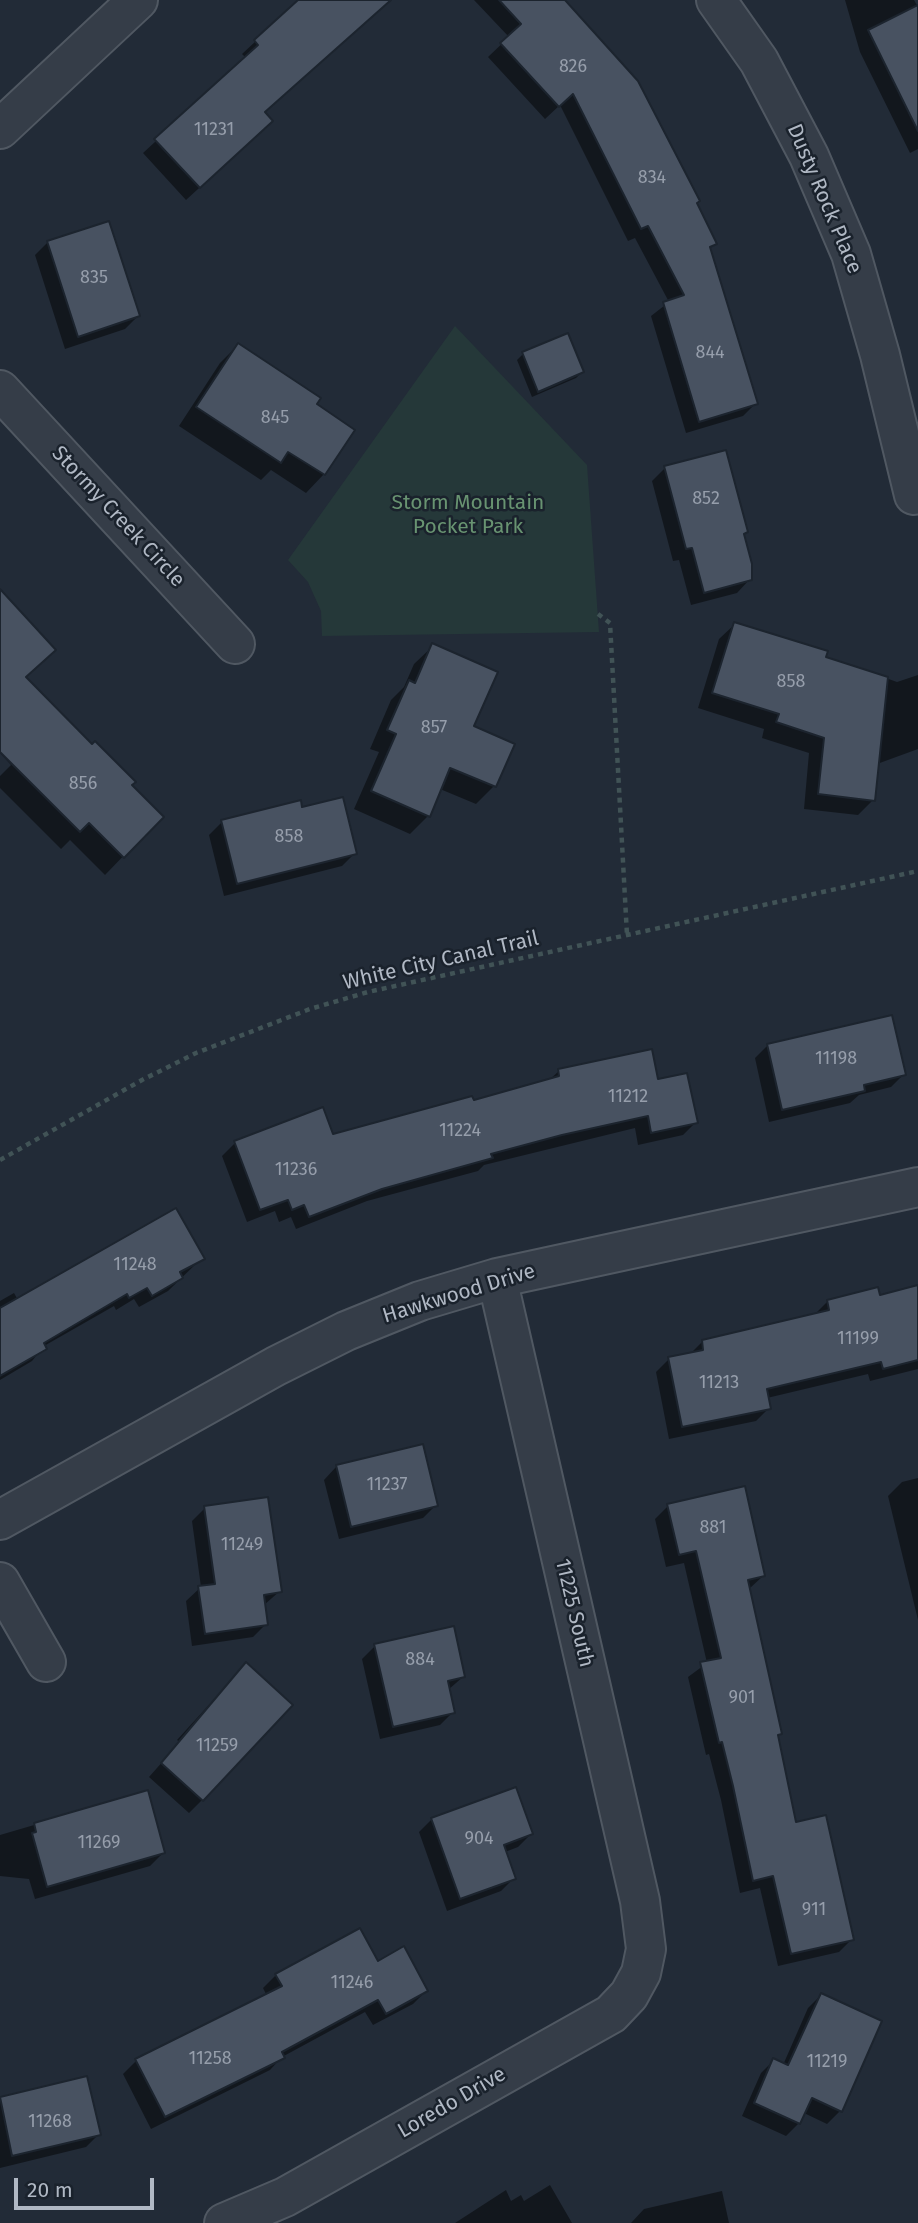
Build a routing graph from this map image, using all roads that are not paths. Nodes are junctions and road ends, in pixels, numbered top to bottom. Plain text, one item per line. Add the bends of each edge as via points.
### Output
1 (138, 0) edge
2 (716, 0) edge
3 (0, 129) edge
4 (0, 390) edge
5 (914, 495) dead end
6 (235, 644) dead end
7 (918, 1187) edge
8 (497, 1278) junction
9 (0, 1520) edge
10 (0, 1582) edge
11 (46, 1662) dead end
12 (646, 1949) joint
13 (224, 2223) edge

1 - 3 street
2 - 5 street, Dusty Rock Place via 759,61 803,144 851,254
4 - 6 street, Stormy Creek Circle
7 - 8 street, Hawkwood Drive
8 - 9 street, Hawkwood Drive via 420,1301 346,1331
8 - 12 street, 11225 South via 640,1901
10 - 11 street
12 - 13 street, Loredo Drive via 629,1995 611,2014 285,2197

